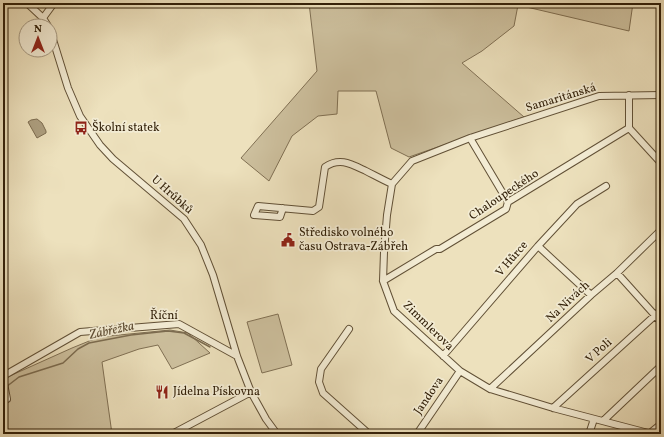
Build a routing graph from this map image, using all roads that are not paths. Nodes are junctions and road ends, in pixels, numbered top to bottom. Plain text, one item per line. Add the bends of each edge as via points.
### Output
1 (27, 3) edge
2 (54, 3) edge
3 (43, 18) joint
4 (58, 56) edge
5 (629, 95) junction
6 (661, 95) edge
7 (629, 128) junction
8 (470, 138) junction
9 (661, 163) edge
10 (392, 184) junction
11 (606, 186) dead end
12 (508, 202) junction
13 (283, 208) junction
14 (661, 230) edge
15 (538, 246) junction
16 (617, 272) junction
17 (383, 281) junction
18 (591, 295) junction
19 (661, 310) edge
20 (655, 315) junction
21 (661, 322) edge
22 (349, 329) dead end
23 (237, 356) junction
24 (443, 356) junction
25 (661, 366) edge
26 (460, 371) junction
27 (3, 379) edge
28 (490, 389) junction
29 (251, 392) junction
30 (6, 399) dead end
31 (553, 408) junction
32 (594, 419) junction
33 (603, 421) junction
34 (661, 424) edge
35 (172, 434) edge
36 (277, 434) edge
37 (369, 434) edge
38 (417, 434) edge
39 (589, 434) edge
40 (651, 434) edge

1 - 3 street
2 - 3 street
4 - 23 street, U Hrůbků via 80,116 100,145 113,159 184,218 201,245 213,275
5 - 6 street, Samaritánská
5 - 7 street
5 - 8 street, Samaritánská via 600,96
7 - 9 street
7 - 12 street, Chaloupeckého
8 - 10 street via 412,161
8 - 12 street
10 - 13 street via 349,163 331,163 325,167 319,207 313,211
10 - 17 street, Zimmlerova via 387,215
11 - 15 street, V Hůrce via 577,204
12 - 17 street, Chaloupeckého via 506,209
13 - 13 street via 280,217 254,215 258,206
14 - 16 street, Na Nivách
15 - 18 street
15 - 24 street, V Hůrce
16 - 18 street, Na Nivách
16 - 20 street
17 - 24 street, Zimmlerova via 394,312
18 - 28 street, Na Nivách
19 - 20 street, V Poli
20 - 21 street
20 - 31 street, V Poli
22 - 37 street via 321,369 319,382 324,393
23 - 27 street, Říční via 179,324 80,332 5,375
23 - 29 street, U Hrůbků
24 - 26 street, Zimmlerova
25 - 33 street
26 - 28 street, Zimmlerova
26 - 38 street, Jandova
27 - 30 street
28 - 31 street, Zimmlerova
29 - 35 street
29 - 36 street, U Hrůbků
31 - 32 street, Zimmlerova
32 - 33 street, Zimmlerova
32 - 39 street
33 - 40 street, Zimmlerova
34 - 40 street

